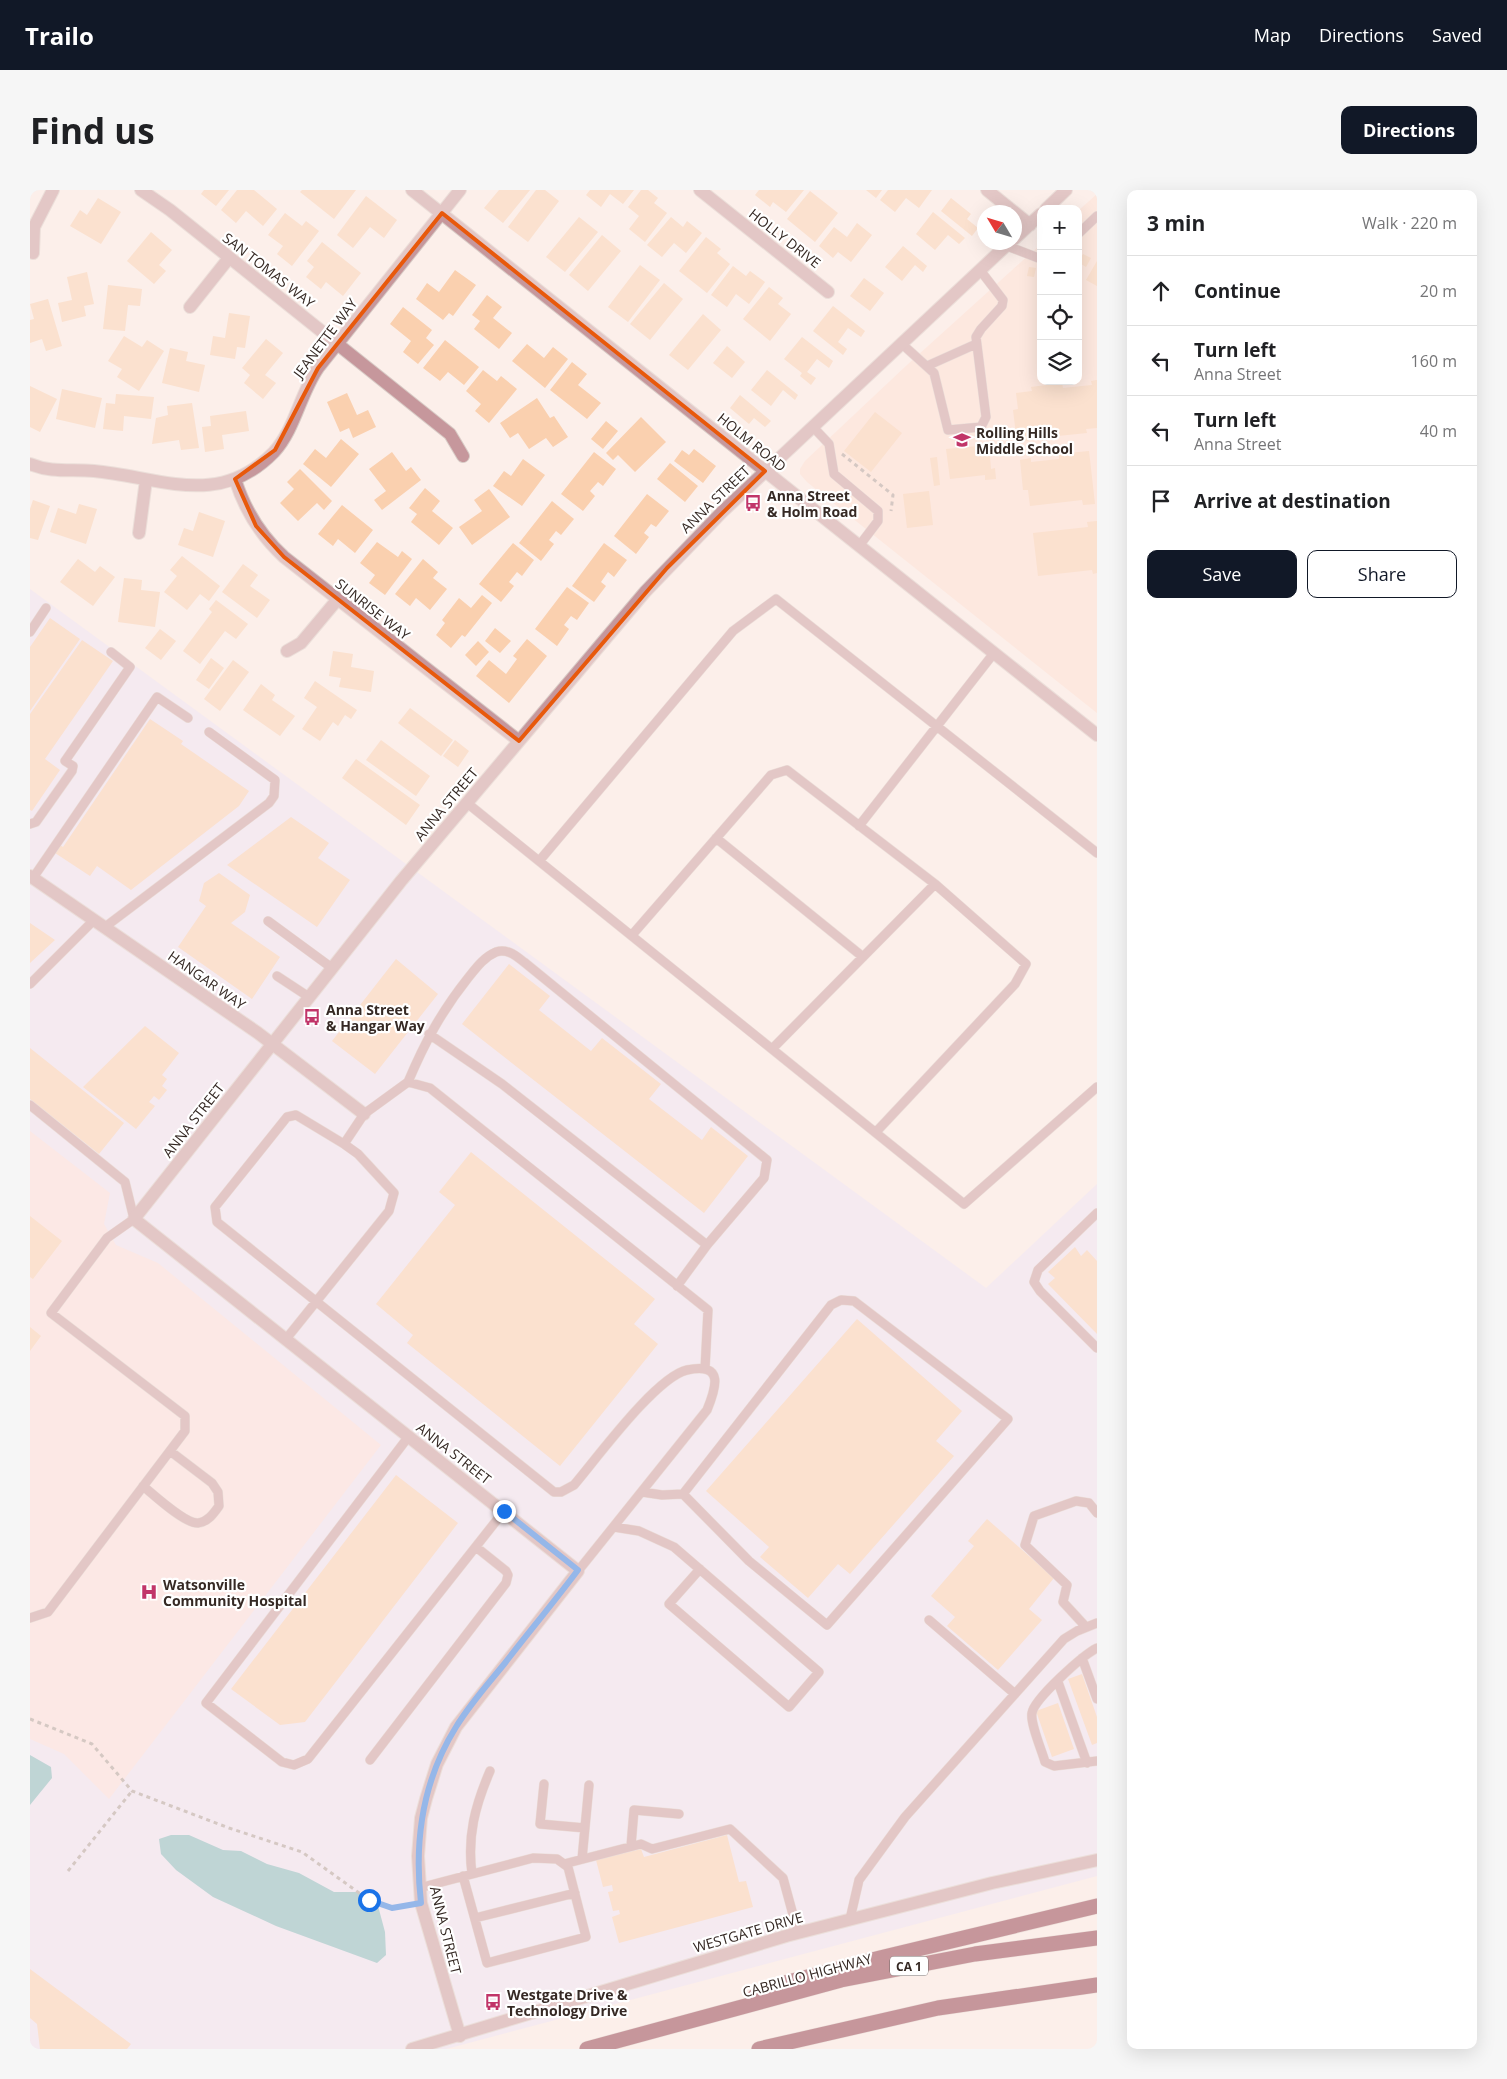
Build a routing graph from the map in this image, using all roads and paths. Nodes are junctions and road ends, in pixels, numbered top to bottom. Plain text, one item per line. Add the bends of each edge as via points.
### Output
1 (53, 190) edge
2 (141, 190) edge
3 (412, 190) edge
4 (460, 190) edge
5 (700, 190) edge
6 (987, 190) edge
7 (1066, 190) edge
8 (1050, 205) edge
9 (442, 213) junction
10 (1097, 216) edge
11 (1037, 218) edge
12 (1030, 225) junction
13 (1082, 230) edge
14 (1022, 232) edge
15 (1022, 248) edge
16 (1002, 250) edge
17 (33, 253) dead end
18 (1037, 257) edge
19 (229, 258) junction
20 (980, 270) junction
21 (828, 292) dead end
22 (190, 307) dead end
23 (338, 343) junction
24 (902, 344) junction
25 (976, 344) junction
26 (927, 366) junction
27 (813, 427) junction
28 (840, 452) dead end
29 (463, 456) dead end
30 (30, 464) edge
31 (765, 471) junction
32 (235, 479) junction
33 (146, 480) junction
34 (890, 519) dead end
35 (139, 533) dead end
36 (859, 546) junction
37 (337, 600) junction
38 (46, 608) dead end
39 (30, 632) edge
40 (287, 651) dead end
41 (111, 652) dead end
42 (994, 653) junction
43 (188, 718) dead end
44 (937, 726) junction
45 (209, 732) dead end
46 (1097, 735) edge
47 (519, 741) junction
48 (467, 802) junction
49 (30, 824) edge
50 (859, 826) junction
51 (716, 838) junction
52 (1097, 853) edge
53 (540, 860) junction
54 (32, 877) edge
55 (935, 884) junction
56 (94, 920) junction
57 (268, 921) dead end
58 (105, 927) junction
59 (632, 935) junction
60 (863, 957) junction
61 (332, 968) junction
62 (277, 976) dead end
63 (30, 984) edge
64 (308, 997) junction
65 (429, 1034) junction
66 (272, 1044) junction
67 (772, 1048) junction
68 (408, 1082) junction
69 (1097, 1087) edge
70 (30, 1105) edge
71 (364, 1114) junction
72 (876, 1132) junction
73 (344, 1144) junction
74 (1097, 1213) edge
75 (134, 1219) junction
76 (707, 1245) junction
77 (677, 1286) junction
78 (315, 1303) junction
79 (286, 1339) junction
80 (1097, 1348) edge
81 (705, 1369) junction
82 (409, 1436) junction
83 (170, 1451) junction
84 (143, 1486) junction
85 (642, 1492) junction
86 (683, 1494) junction
87 (1093, 1501) edge
88 (504, 1511) junction
89 (1097, 1513) edge
90 (614, 1527) junction
91 (476, 1547) junction
92 (700, 1569) junction
93 (578, 1570) junction
94 (30, 1618) edge
95 (928, 1620) dead end
96 (1097, 1623) edge
97 (1086, 1627) junction
98 (1097, 1648) edge
99 (1082, 1658) junction
100 (1058, 1682) junction
101 (1015, 1694) junction
102 (1097, 1699) edge
103 (30, 1719) edge
104 (370, 1760) dead end
105 (1097, 1761) edge
106 (1087, 1762) junction
107 (490, 1771) dead end
108 (544, 1784) dead end
109 (589, 1785) dead end
110 (132, 1791) junction
111 (679, 1814) dead end
112 (585, 1828) junction
113 (631, 1846) junction
114 (582, 1859) junction
115 (1097, 1860) edge
116 (564, 1864) junction
117 (68, 1871) dead end
118 (467, 1875) junction
119 (420, 1888) junction
120 (575, 1893) junction
121 (421, 1903) junction
122 (1097, 1906) edge
123 (475, 1918) junction
124 (850, 1920) junction
125 (798, 1933) junction
126 (1097, 1938) edge
127 (1097, 1985) edge
128 (726, 2013) junction
129 (460, 2036) junction
130 (412, 2049) edge
131 (587, 2049) edge
132 (759, 2049) edge

1 - 17 street via 34,227
2 - 19 street, SAN TOMAS WAY
3 - 9 street, HOLM ROAD
4 - 9 street, JEANETTE WAY
5 - 21 street, HOLLY DRIVE
6 - 12 street
7 - 8 street
9 - 23 street, JEANETTE WAY
9 - 31 street, HOLM ROAD
10 - 13 lane
11 - 12 street, ANNA STREET
12 - 14 street, ANNA STREET
15 - 18 lane
16 - 20 street, ANNA STREET
19 - 22 street
19 - 23 street, SAN TOMAS WAY
20 - 24 street, ANNA STREET
20 - 25 lane via 999,293 1002,306 981,329
23 - 29 street, SAN TOMAS WAY via 450,434
23 - 32 street, JEANETTE WAY via 310,380 275,450
24 - 26 lane
24 - 27 street, ANNA STREET
25 - 26 lane
25 - 26 lane via 986,416 978,428 948,430 938,380
27 - 31 street, ANNA STREET
27 - 36 lane via 829,444 834,474 878,511 878,522
28 - 34 path via 893,495
30 - 33 street, JEANETTE WAY via 50,470 93,471
31 - 36 street, HOLM ROAD
31 - 47 street, ANNA STREET via 667,568
32 - 33 street, JEANETTE WAY via 201,487
32 - 37 street, SUNRISE WAY via 249,514 263,536
33 - 35 street
36 - 42 street, HOLM ROAD
37 - 40 street via 301,643
37 - 47 street, SUNRISE WAY
38 - 39 lane
41 - 49 lane via 130,667 65,760 73,766 72,771 36,822
42 - 44 lane
42 - 46 street, HOLM ROAD
43 - 54 lane via 157,697
44 - 50 lane
44 - 52 lane
44 - 53 lane via 776,599 732,631
45 - 58 lane via 275,780 274,796
47 - 48 street, ANNA STREET
48 - 53 lane
48 - 61 street, ANNA STREET
50 - 51 lane via 787,770 771,775
50 - 55 lane
51 - 59 lane
51 - 60 lane
53 - 59 lane
54 - 56 street, HANGAR WAY
55 - 60 lane
55 - 72 lane via 1026,964 1015,984
56 - 58 street, HANGAR WAY
56 - 63 lane
57 - 61 lane
58 - 66 street, HANGAR WAY
59 - 67 lane
60 - 67 lane
61 - 64 street, ANNA STREET
62 - 64 lane
64 - 66 street, ANNA STREET
65 - 68 lane
65 - 76 lane via 502,1084
65 - 76 lane via 449,1002 484,959 498,951 510,952 524,962 767,1160 764,1178
66 - 71 street, HANGAR WAY
66 - 75 street, ANNA STREET
67 - 72 lane
68 - 71 lane
68 - 77 lane via 430,1088
69 - 72 lane via 964,1204
70 - 75 lane via 125,1182
71 - 73 lane
73 - 78 lane via 358,1154 394,1193 390,1211
73 - 78 lane via 296,1115 287,1117 215,1207 217,1222
74 - 80 lane via 1038,1270 1034,1282
75 - 79 street, ANNA STREET
75 - 83 lane via 108,1238 51,1313 184,1416 185,1431
76 - 77 lane
77 - 81 lane via 708,1310
78 - 79 lane
78 - 81 lane via 554,1492 561,1492 574,1484 659,1386 686,1370
79 - 82 street, ANNA STREET
81 - 85 lane via 713,1374 716,1387 707,1410
82 - 88 street, ANNA STREET
82 - 91 lane via 206,1702 282,1762 294,1765 308,1760
83 - 84 lane
83 - 84 lane via 212,1483 218,1492 219,1506 209,1518 198,1523 186,1519
84 - 94 lane via 48,1612
85 - 86 lane
85 - 90 lane
86 - 86 lane via 749,1561 827,1625 1008,1419 854,1301 840,1300 831,1305
87 - 89 lane
87 - 97 lane via 1076,1501 1034,1516 1025,1545 1068,1585 1063,1602
88 - 91 lane
88 - 93 street, ANNA STREET
90 - 92 lane via 639,1530 674,1547
90 - 93 lane
91 - 104 lane via 506,1571 506,1583
92 - 92 lane via 820,1672 789,1707 670,1604
93 - 119 street, ANNA STREET via 471,1706 446,1746 430,1782 421,1818
95 - 101 lane
96 - 97 lane
97 - 101 lane via 1064,1639
98 - 99 lane
99 - 100 lane
99 - 102 lane
100 - 106 lane
100 - 106 lane via 1034,1705 1031,1715 1045,1762 1054,1766
101 - 124 lane via 905,1817 859,1880
103 - 110 path via 92,1744
105 - 106 lane
107 - 118 lane via 470,1833
108 - 112 lane via 540,1824
109 - 112 lane
110 - 117 path
110 - 121 path via 302,1852 369,1900 392,1908
111 - 113 lane via 634,1810
112 - 114 lane
113 - 114 lane
113 - 125 lane via 641,1844 652,1849 730,1829 783,1878
114 - 116 lane
115 - 124 street, WESTGATE DRIVE
116 - 118 lane via 558,1860 533,1858
116 - 120 lane via 568,1867
118 - 119 lane
118 - 123 lane
119 - 121 street, ANNA STREET
120 - 123 lane
120 - 123 lane via 586,1937 487,1964
121 - 129 street, ANNA STREET
122 - 128 highway via 781,1984
124 - 125 street, WESTGATE DRIVE
125 - 129 street, WESTGATE DRIVE
126 - 128 highway, CABRILLO HIGHWAY / CA 1 via 906,1966 808,1988
127 - 132 highway via 938,2008
128 - 131 highway, CABRILLO HIGHWAY / CA 1
129 - 130 street, WESTGATE DRIVE

